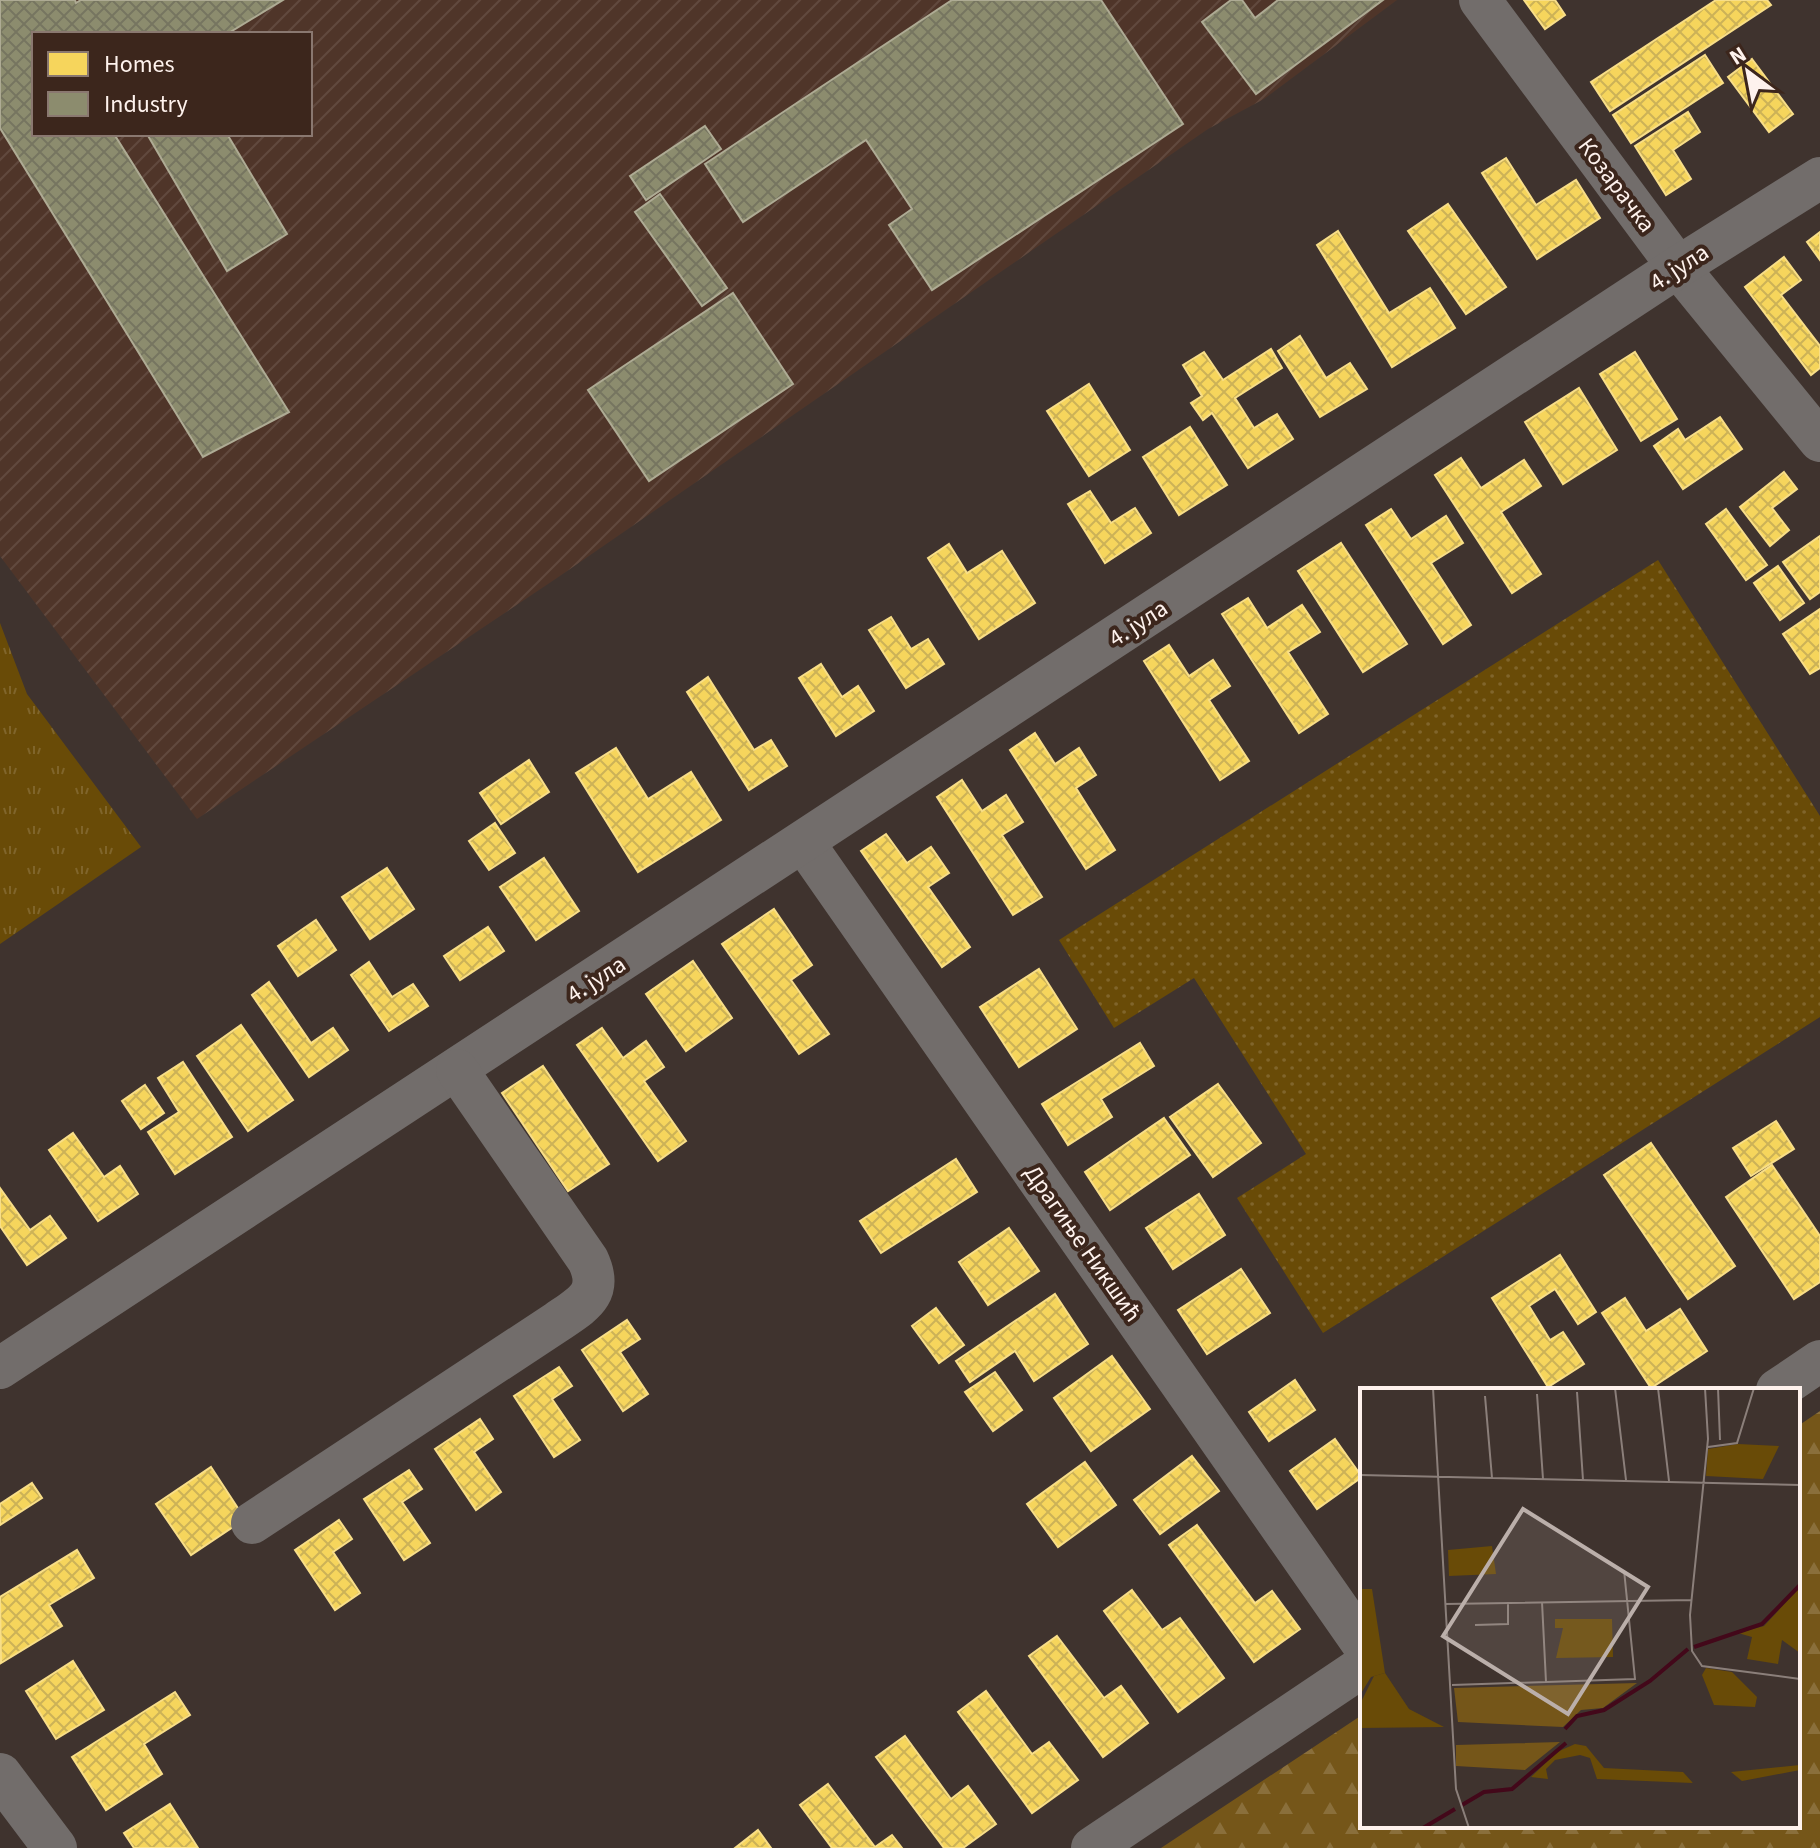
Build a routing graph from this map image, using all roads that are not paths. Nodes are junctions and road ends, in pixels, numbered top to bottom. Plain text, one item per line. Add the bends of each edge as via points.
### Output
1 (1480, 0) edge
2 (1820, 178) edge
3 (1678, 267) junction
4 (1820, 441) edge
5 (804, 843) junction
6 (457, 1070) junction
7 (1820, 1361) edge
8 (0, 1368) edge
9 (1780, 1388) edge
10 (252, 1523) dead end
11 (1360, 1640) edge
12 (1360, 1668) edge
13 (0, 1775) edge
14 (55, 1848) edge
15 (1092, 1848) edge

1 - 3 street, Козарачка
2 - 3 street, 4. јула
3 - 4 street, Козарачка
3 - 5 street, 4. јула
5 - 6 street, 4. јула
5 - 11 street, Драгиње Никшић
6 - 8 street, 4. јула
6 - 10 street via 588,1260 595,1281 591,1295
7 - 9 street
12 - 15 street
13 - 14 street

